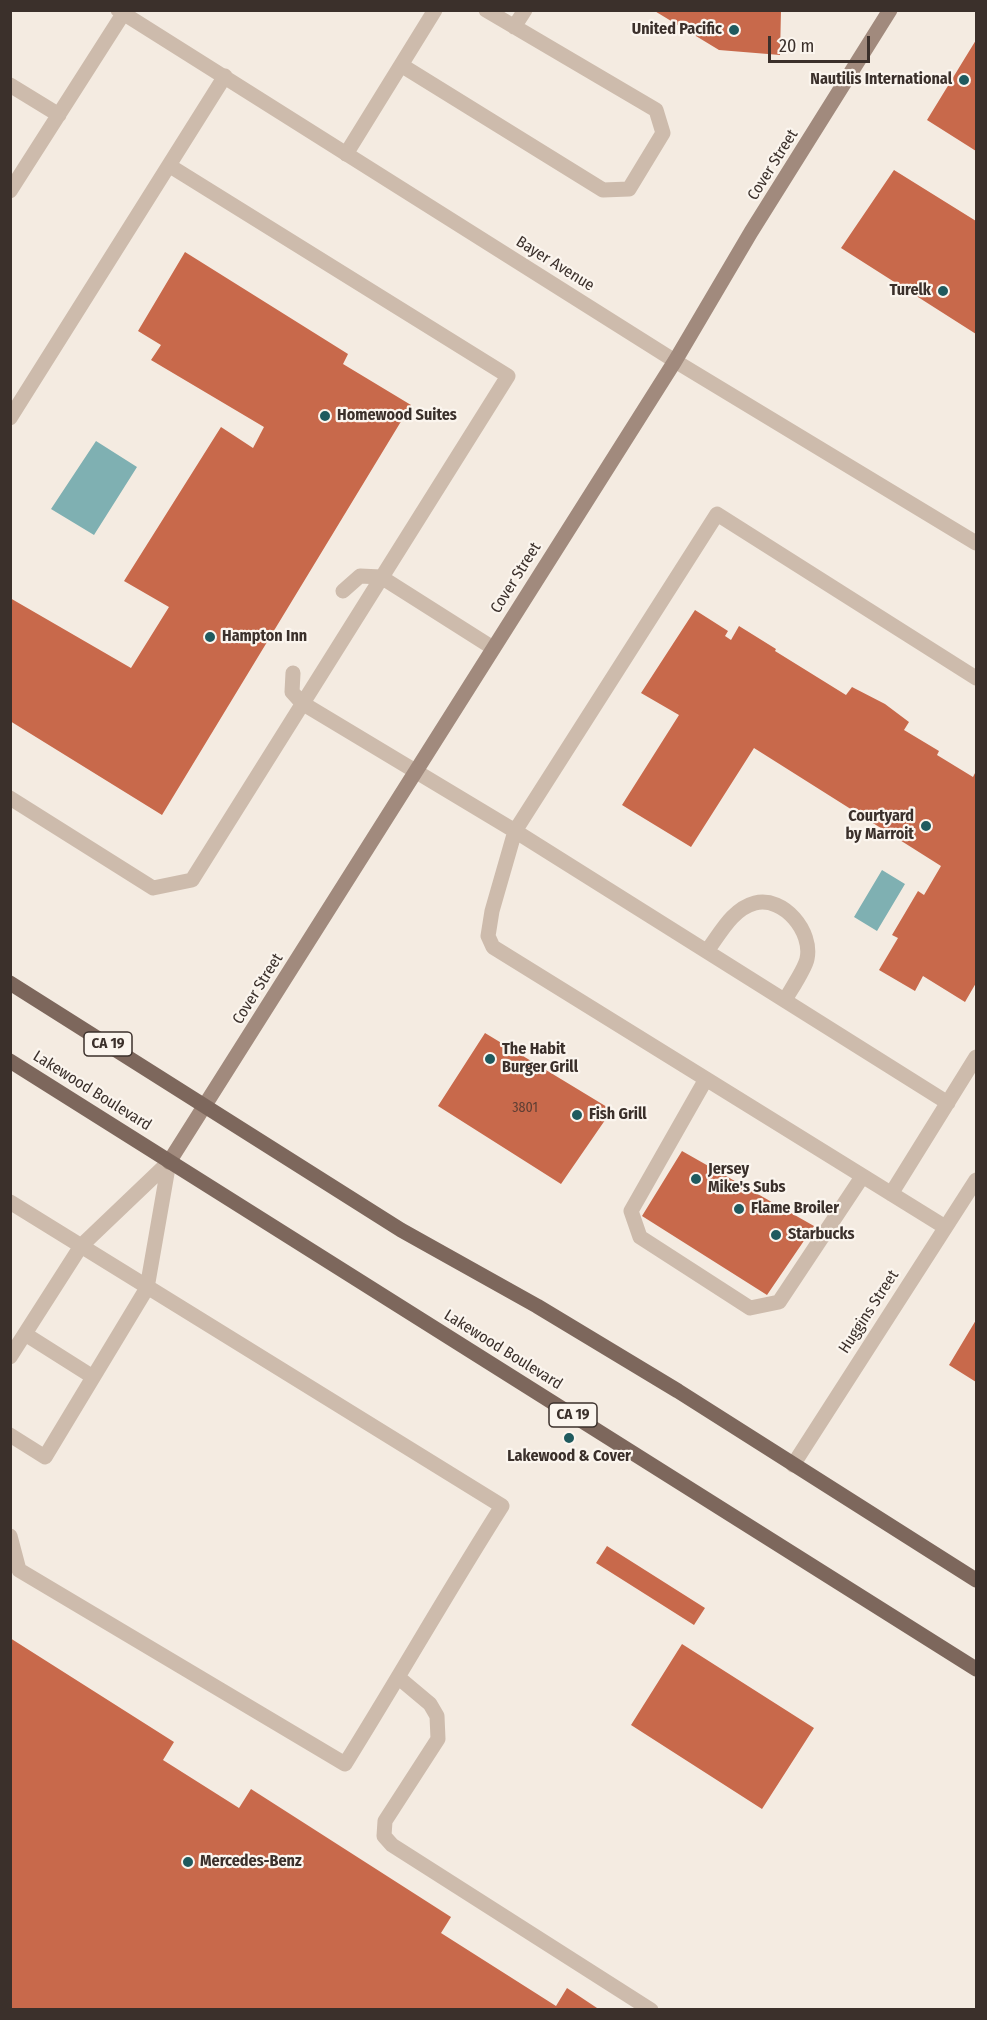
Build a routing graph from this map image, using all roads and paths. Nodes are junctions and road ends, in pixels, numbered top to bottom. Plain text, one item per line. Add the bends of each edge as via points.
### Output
1 (435, 10) edge
2 (486, 10) edge
3 (525, 10) edge
4 (890, 10) edge
5 (120, 12) edge
6 (514, 27) junction
7 (401, 65) junction
8 (225, 76) junction
9 (10, 85) edge
10 (59, 115) junction
11 (346, 154) junction
12 (170, 166) junction
13 (10, 191) edge
14 (675, 361) junction
15 (10, 418) edge
16 (976, 543) edge
17 (381, 577) junction
18 (344, 591) dead end
19 (493, 648) junction
20 (293, 673) dead end
21 (976, 678) edge
22 (302, 703) junction
23 (416, 772) junction
24 (10, 798) edge
25 (515, 831) junction
26 (707, 951) junction
27 (10, 983) edge
28 (785, 1000) junction
29 (976, 1057) edge
30 (10, 1061) edge
31 (706, 1079) junction
32 (948, 1103) junction
33 (207, 1106) junction
34 (170, 1162) junction
35 (862, 1177) junction
36 (976, 1180) edge
37 (891, 1194) junction
38 (10, 1202) edge
39 (945, 1227) junction
40 (81, 1246) junction
41 (147, 1288) junction
42 (25, 1334) junction
43 (10, 1357) edge
44 (93, 1377) junction
45 (10, 1435) edge
46 (793, 1465) junction
47 (10, 1536) edge
48 (976, 1580) edge
49 (976, 1669) edge
50 (399, 1678) junction
51 (651, 2010) edge

1 - 7 street
2 - 6 street
3 - 6 street
4 - 14 street, Cover Street
5 - 8 street, Bayer Avenue
5 - 10 street
6 - 7 street via 656,110 663,133 629,189 603,190
7 - 11 street
8 - 11 street, Bayer Avenue
8 - 12 street
9 - 10 street
10 - 13 street
11 - 14 street, Bayer Avenue
12 - 15 street
12 - 17 street via 508,376
14 - 16 street, Bayer Avenue
14 - 19 street, Cover Street
17 - 18 street via 360,576
17 - 19 street
17 - 22 street
19 - 23 street, Cover Street
20 - 22 street via 292,692
21 - 25 street via 717,514
22 - 23 street
22 - 24 street via 192,880 153,888
23 - 25 street
23 - 33 street, Cover Street
25 - 26 street
25 - 31 street via 492,911 488,936 493,947
26 - 28 street
26 - 28 street via 733,915 755,903 772,903 790,914 806,935 807,960
27 - 33 main road, CA 19
28 - 32 street
29 - 32 street
30 - 34 main road, Lakewood Boulevard / CA 19
31 - 35 street
31 - 35 street via 631,1211 640,1236 750,1308 779,1302
32 - 37 street
33 - 34 street, Cover Street
33 - 46 main road, CA 19 via 401,1230 537,1306
34 - 40 street
34 - 41 street
34 - 49 main road, Lakewood Boulevard / CA 19
35 - 37 street
36 - 39 street, Huggins Street
37 - 39 street
38 - 40 street
39 - 46 street, Huggins Street
40 - 41 street
40 - 42 street
41 - 44 street
41 - 50 street via 502,1506
42 - 43 street
42 - 44 street
44 - 45 street via 45,1457
46 - 48 main road, CA 19
47 - 50 street via 19,1570 345,1764
50 - 51 street via 430,1704 437,1716 438,1738 385,1821 384,1836 392,1845

